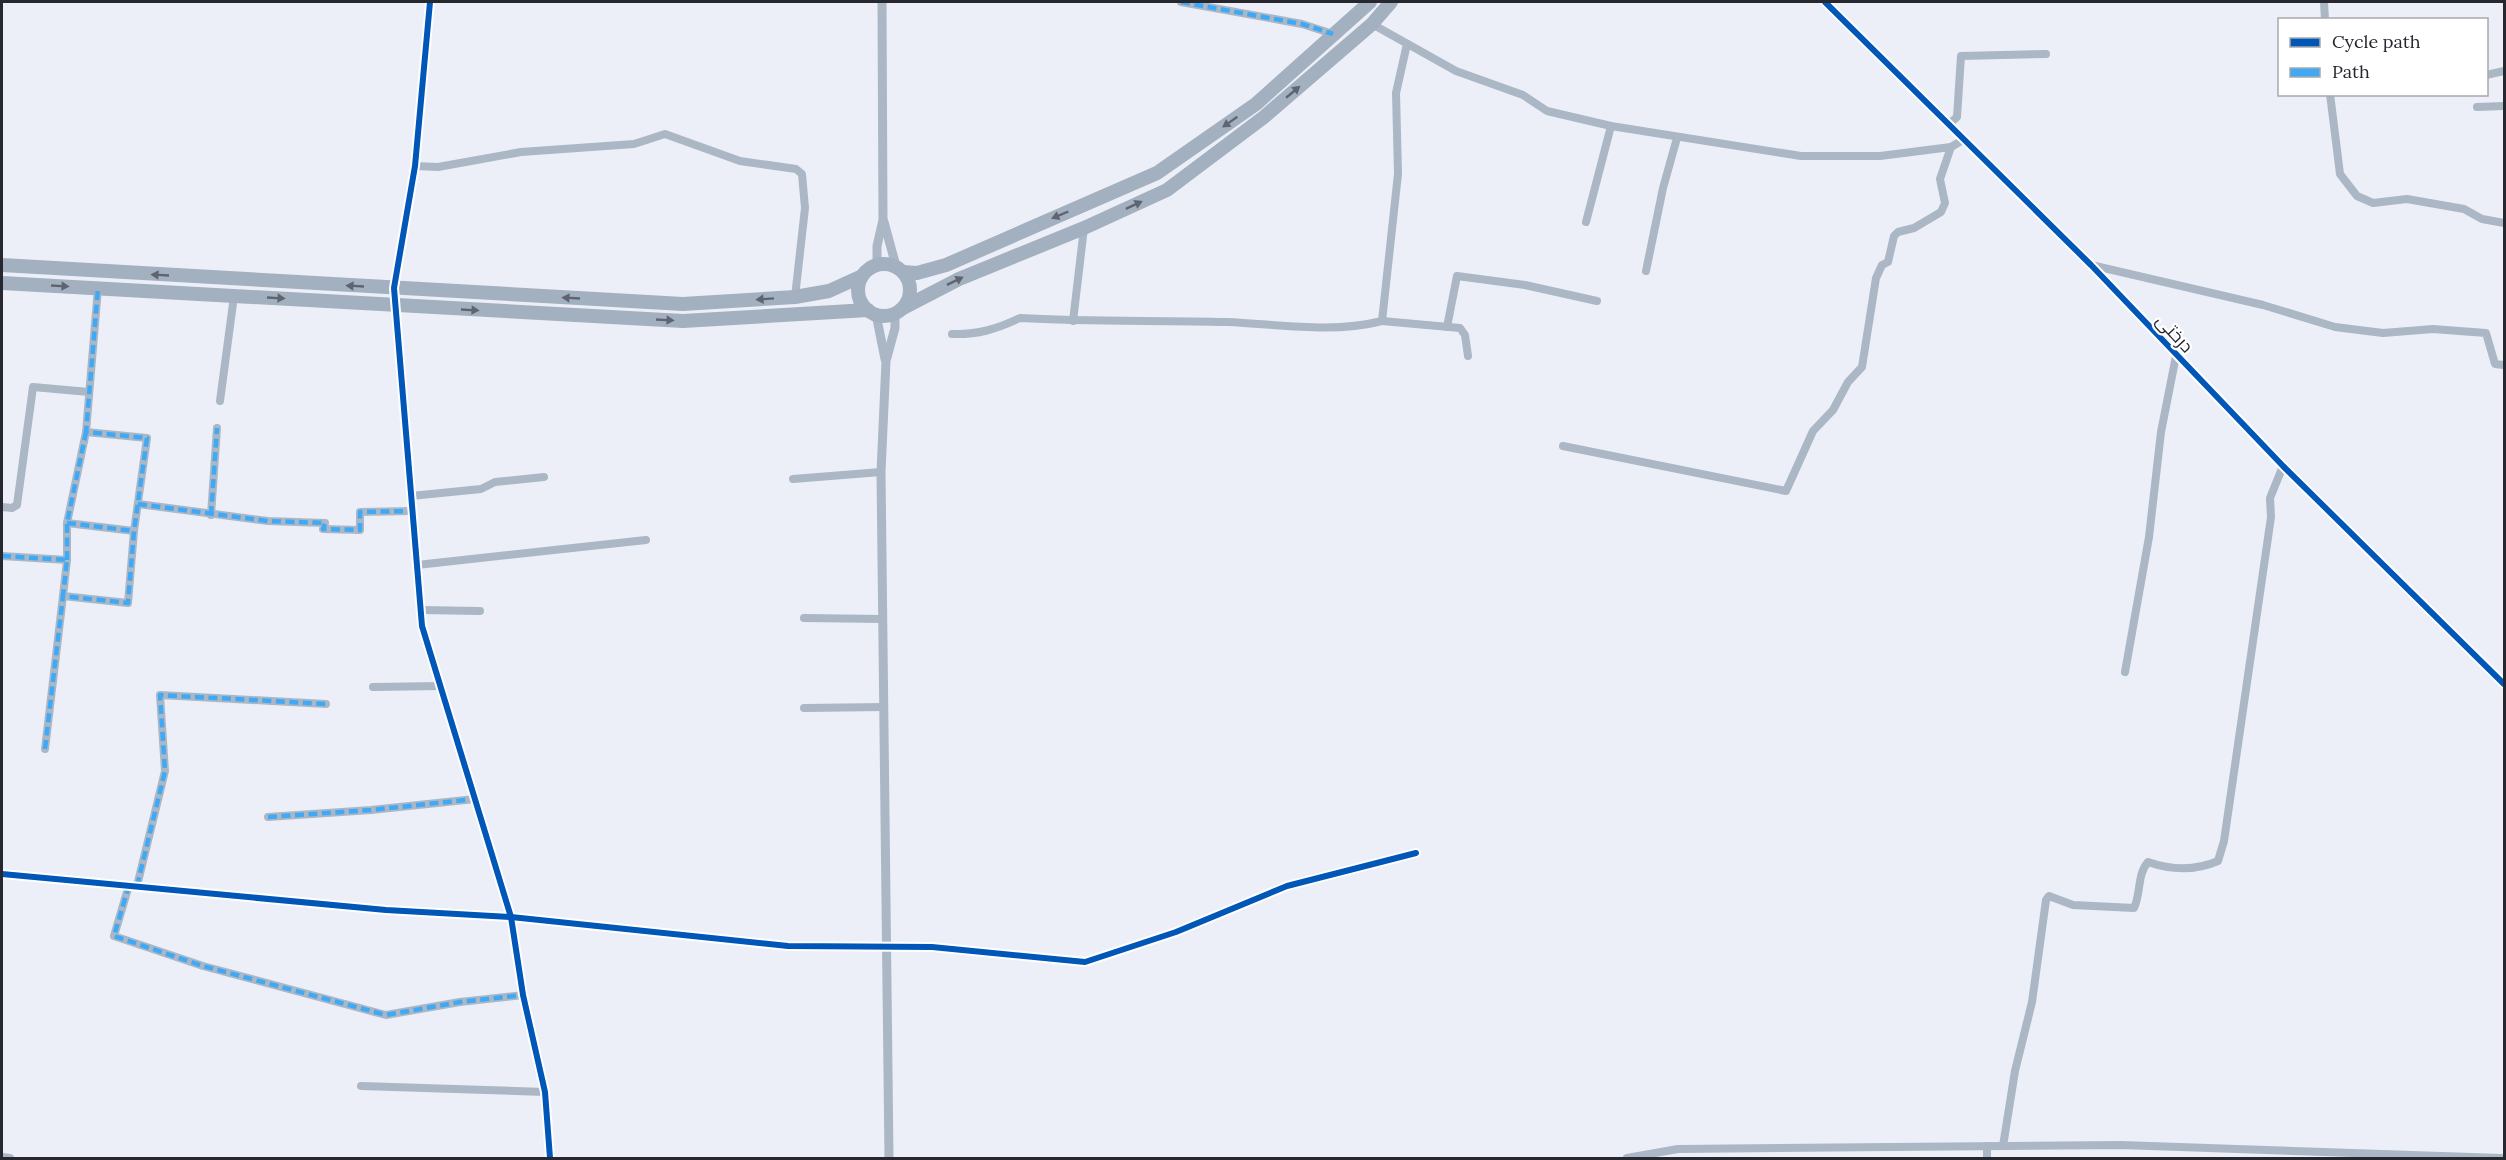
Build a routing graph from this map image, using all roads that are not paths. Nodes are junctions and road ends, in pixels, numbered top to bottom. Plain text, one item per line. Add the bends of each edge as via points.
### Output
1 (430, 2) edge
2 (882, 2) edge
3 (1181, 2) edge
4 (1370, 2) edge
5 (1391, 2) edge
6 (1825, 2) edge
7 (2324, 2) edge
8 (2325, 18) edge
9 (1372, 24) junction
10 (1333, 34) junction
11 (1407, 44) junction
12 (2046, 54) dead end
13 (2505, 72) edge
14 (2488, 75) edge
15 (2330, 96) edge
16 (2505, 106) edge
17 (2477, 107) dead end
18 (1948, 125) junction
19 (1611, 126) junction
20 (1677, 138) junction
21 (1963, 140) junction
22 (1951, 147) junction
23 (415, 166) junction
24 (884, 220) junction
25 (1586, 222) dead end
26 (2505, 223) edge
27 (1084, 228) junction
28 (877, 264) junction
29 (2, 265) edge
30 (2091, 265) junction
31 (899, 269) junction
32 (1646, 271) dead end
33 (862, 276) junction
34 (2, 283) edge
35 (98, 288) junction
36 (394, 288) junction
37 (234, 296) junction
38 (795, 297) junction
39 (1598, 301) dead end
40 (396, 306) junction
41 (899, 310) junction
42 (872, 312) junction
43 (1073, 321) junction
44 (1382, 321) junction
45 (1447, 327) junction
46 (952, 334) dead end
47 (1468, 356) dead end
48 (2176, 356) junction
49 (886, 361) junction
50 (2505, 365) edge
51 (89, 392) junction
52 (220, 401) dead end
53 (217, 428) dead end
54 (86, 432) junction
55 (1563, 446) dead end
56 (2283, 466) junction
57 (881, 472) junction
58 (544, 477) dead end
59 (794, 479) dead end
60 (411, 496) junction
61 (138, 504) junction
62 (2, 507) edge
63 (412, 511) junction
64 (211, 515) junction
65 (67, 523) junction
66 (134, 531) junction
67 (646, 540) dead end
68 (2, 556) edge
69 (67, 560) junction
70 (417, 565) junction
71 (63, 596) junction
72 (421, 610) junction
73 (480, 611) dead end
74 (804, 618) dead end
75 (883, 619) junction
76 (2125, 672) dead end
77 (2505, 684) edge
78 (441, 686) junction
79 (373, 687) dead end
80 (326, 704) dead end
81 (884, 707) junction
82 (804, 708) dead end
83 (45, 748) dead end
84 (475, 799) junction
85 (268, 817) dead end
86 (1416, 852) dead end
87 (2, 874) edge
88 (133, 886) junction
89 (511, 917) junction
90 (887, 948) junction
91 (523, 995) junction
92 (361, 1086) dead end
93 (544, 1092) junction
94 (1987, 1146) junction
95 (2003, 1146) junction
96 (2, 1157) edge
97 (10, 1158) edge
98 (550, 1158) edge
99 (889, 1158) edge
100 (1627, 1158) edge
101 (1987, 1158) edge
102 (2501, 1158) edge

1 - 23 street
2 - 24 street
3 - 10 street via 1302,24
4 - 10 highway
5 - 9 highway
6 - 18 street, درختی
7 - 8 street
9 - 11 street
27 -> 9 highway via 1167,190 1264,117
10 -> 31 highway via 1256,104 1157,173 946,265 917,273
11 - 19 street via 1456,71 1523,95 1547,111
11 - 44 street via 1396,93 1398,174
12 - 18 street via 1961,56 1957,117
13 - 14 street
15 - 26 street via 2340,174 2357,196 2373,203 2407,199 2464,209 2482,219
16 - 17 street
18 - 21 street, درختی
19 - 20 street
19 - 25 street
20 - 22 street via 1801,156 1880,156
20 - 32 street
21 - 22 street
21 - 30 street, درختی
22 - 55 street via 1940,178 1945,203 1941,212 1894,236 1888,262 1876,278 1862,367 1848,382 1833,410 1813,431 1786,490
23 - 36 street
23 - 38 street via 438,167 520,152 634,144 665,134 740,161 796,169 802,174 805,198
24 - 28 street
24 - 31 street
41 -> 27 highway via 959,279
27 - 43 street
28 - 31 highway
28 - 33 highway
36 -> 29 highway
30 - 48 street, درختی
30 - 50 street via 2263,305 2335,327 2383,333 2433,329 2486,333 2495,364
31 - 41 highway via 910,290
33 - 38 highway via 829,291
33 - 42 highway via 858,294
34 -> 35 highway
35 - 37 highway
35 - 51 street
38 -> 36 highway via 683,304
36 - 40 street
37 -> 40 highway
37 - 52 street
39 - 45 street via 1457,276
40 -> 42 highway via 683,321
40 - 60 street
41 - 42 highway
41 - 49 street
42 - 49 street
43 - 44 street via 1308,327 1362,326
43 - 46 street via 1020,318 994,330
44 - 45 street
45 - 47 street via 1463,330
48 - 56 street, درختی
48 - 76 street
49 - 57 street
51 - 54 street
51 - 62 street via 33,387 17,505
53 - 64 street
54 - 61 street via 147,438
54 - 65 street
56 - 77 street, درختی
56 - 95 street via 2270,498 2271,517 2249,671 2218,861 2197,869 2148,862 2134,908 2073,905 2049,896
57 - 59 street
57 - 75 street
58 - 60 street
60 - 63 street
61 - 64 street
61 - 66 street
63 - 64 street via 360,512 360,530 323,529 325,523
63 - 70 street
65 - 66 street
65 - 69 street
66 - 71 street via 128,603
67 - 70 street
68 - 69 street
69 - 71 street
70 - 72 street
71 - 83 street
72 - 73 street
72 - 78 street via 422,626
74 - 75 street
75 - 81 street
78 - 79 street
78 - 84 street
80 - 88 street via 160,695 165,771
81 - 82 street
81 - 90 street
84 - 85 street
84 - 89 street
86 - 90 street via 1287,886 1176,932 1085,963 932,947
87 - 88 street
88 - 89 street via 386,910
88 - 91 street via 114,936 203,966 386,1015
89 - 90 street via 788,946
89 - 91 street
90 - 99 street
91 - 93 street
92 - 93 street
93 - 98 street
94 - 95 street
94 - 100 street via 1678,1149
94 - 101 street
95 - 102 street via 2121,1145
96 - 97 street

